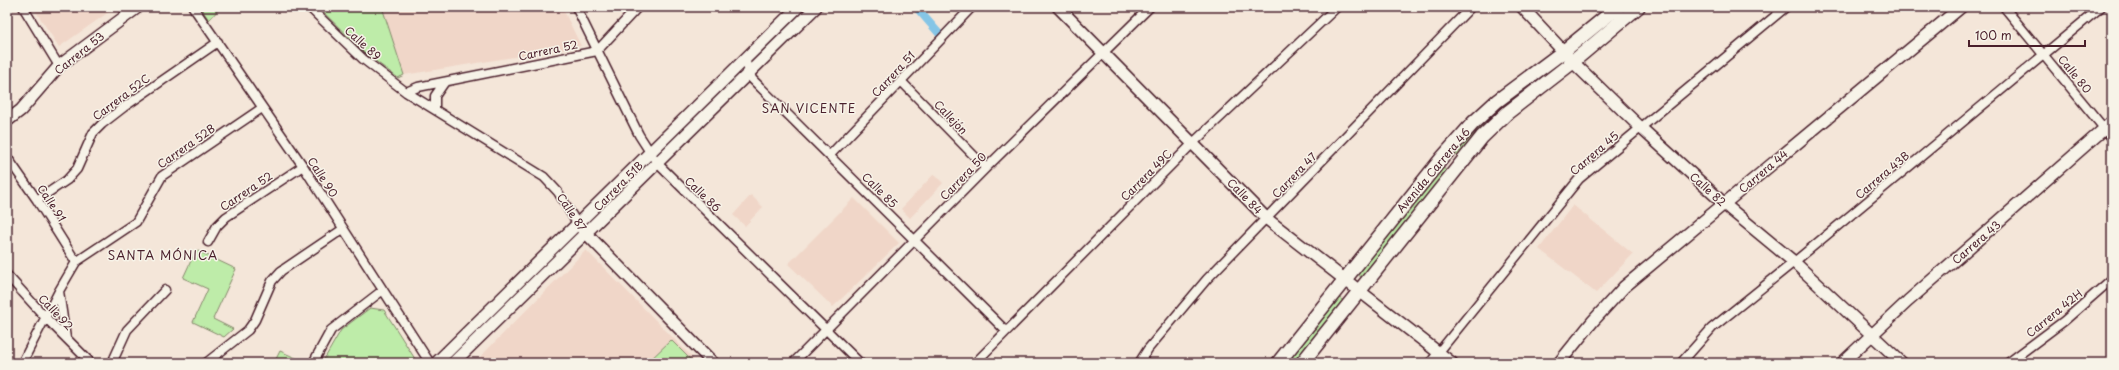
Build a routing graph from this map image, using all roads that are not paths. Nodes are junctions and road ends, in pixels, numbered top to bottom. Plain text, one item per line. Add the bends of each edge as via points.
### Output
1 (23, 7) edge
2 (138, 7) edge
3 (193, 7) edge
4 (308, 7) edge
5 (576, 7) edge
6 (638, 7) edge
7 (798, 7) edge
8 (816, 7) edge
9 (972, 7) edge
10 (1058, 7) edge
11 (1150, 7) edge
12 (1337, 7) edge
13 (1471, 7) edge
14 (1522, 7) edge
15 (1618, 7) edge
16 (1638, 7) edge
17 (1786, 7) edge
18 (1961, 7) edge
19 (2004, 7) edge
20 (2101, 7) edge
21 (218, 42) junction
22 (597, 51) junction
23 (1564, 51) junction
24 (1103, 52) junction
25 (2044, 54) junction
26 (745, 60) junction
27 (1573, 61) junction
28 (59, 66) junction
29 (750, 73) junction
30 (901, 81) junction
31 (444, 82) junction
32 (406, 92) junction
33 (262, 108) junction
34 (434, 109) junction
35 (7, 121) edge
36 (2108, 125) edge
37 (1641, 128) junction
38 (2112, 138) edge
39 (1193, 142) junction
40 (651, 153) junction
41 (830, 155) junction
42 (7, 157) edge
43 (1442, 158) junction
44 (657, 163) junction
45 (303, 166) junction
46 (986, 168) junction
47 (1456, 170) junction
48 (37, 200) junction
49 (1724, 204) junction
50 (1267, 218) junction
51 (578, 225) junction
52 (343, 229) junction
53 (586, 234) junction
54 (915, 240) junction
55 (208, 242) dead end
56 (76, 262) junction
57 (1794, 262) junction
58 (7, 275) edge
59 (1345, 279) junction
60 (2112, 279) edge
61 (59, 290) junction
62 (166, 290) dead end
63 (383, 290) junction
64 (1360, 291) junction
65 (46, 318) junction
66 (826, 331) junction
67 (1006, 331) junction
68 (1873, 335) junction
69 (66, 338) junction
70 (1439, 352) junction
71 (22, 363) edge
72 (91, 363) edge
73 (112, 363) edge
74 (206, 363) edge
75 (313, 363) edge
76 (430, 363) edge
77 (436, 363) edge
78 (453, 363) edge
79 (714, 363) edge
80 (793, 363) edge
81 (860, 363) edge
82 (975, 363) edge
83 (1139, 363) edge
84 (1278, 363) edge
85 (1302, 363) edge
86 (1430, 363) edge
87 (1452, 363) edge
88 (1559, 363) edge
89 (1681, 363) edge
90 (1842, 363) edge
91 (1902, 363) edge
92 (2008, 363) edge

1 - 28 street
2 - 28 main road, Carrera 53
3 - 21 street, Calle 90
4 - 32 street, Calle 89 via 363,59
5 - 22 street, Calle 86
6 - 22 street
7 - 26 main road, Carrera 51B
8 - 29 main road, Carrera 51B
9 - 30 street, Carrera 51
10 - 24 main road, Calle 84
11 - 24 street, Carrera 50
12 - 39 street, Carrera 49C
13 - 50 street, Carrera 47
14 - 23 main road, Calle 82
15 - 23 main road, Avenida Carrera 46
16 - 27 main road, Avenida Carrera 46
17 - 37 street, Carrera 45
18 - 49 main road, Carrera 44
19 - 25 street, Calle 80
20 - 25 street, Carrera 43B
21 - 33 street, Calle 90
21 - 48 street, Carrera 52C via 102,124 94,133 77,169 67,180
22 - 31 street, Carrera 52
22 - 40 street, Calle 86 via 639,135
23 - 27 main road, Calle 82
23 - 43 main road, Avenida Carrera 46 via 1497,101
24 - 39 main road, Calle 84
24 - 46 street, Carrera 50
25 - 36 street, Calle 80
25 - 57 street, Carrera 43B
26 - 29 street, Calle 85
26 - 40 main road, Carrera 51B
27 - 37 main road, Calle 82
27 - 47 main road, Avenida Carrera 46 via 1492,126
28 - 35 main road, Carrera 53 via 21,110
29 - 41 street, Calle 85 via 752,78
29 - 44 main road, Carrera 51B
30 - 41 street, Carrera 51
30 - 46 street, Callejón
31 - 32 street, Carrera 52
31 - 34 street via 435,96
32 - 34 street, Calle 87
33 - 45 street, Calle 90
33 - 56 street, Carrera 52B via 162,176 136,222
34 - 51 street, Calle 87 via 544,177 558,192
36 - 38 street, Calle 80
36 - 68 main road, Carrera 43
37 - 49 main road, Calle 82
37 - 70 street, Carrera 45 via 1579,179
39 - 50 main road, Calle 84
39 - 67 street, Carrera 49C
40 - 44 street, Calle 86
40 - 51 main road, Carrera 51B
41 - 54 street, Calle 85
42 - 48 street, Calle 91
43 - 47 main road
43 - 59 main road, Avenida Carrera 46
44 - 53 main road, Carrera 51B
44 - 66 street, Calle 86
45 - 52 street, Calle 90
45 - 55 street, Carrera 52 via 226,217 217,226
46 - 54 street, Carrera 50
47 - 64 main road, Avenida Carrera 46
48 - 56 street, Calle 91
49 - 57 main road, Calle 82
49 - 88 main road, Carrera 44 via 1624,287
50 - 59 main road, Calle 84
50 - 83 street, Carrera 47 via 1207,279
51 - 53 main road, Calle 87
51 - 77 main road, Carrera 51B
52 - 63 street, Calle 90
52 - 74 street via 281,271 272,281 248,330
53 - 78 main road, Carrera 51B
53 - 79 main road, Calle 87
54 - 66 street, Carrera 50
54 - 67 street, Calle 85
56 - 61 street, Carrera 52B
57 - 68 main road, Calle 82
57 - 89 street, Carrera 43B via 1712,328
58 - 65 street, Calle 92
59 - 64 main road, Calle 84
59 - 84 main road, Avenida Carrera 46
60 - 92 street, Carrera 42H via 2064,321
61 - 65 street, Carrera 52B
61 - 69 street
62 - 73 street via 127,330
63 - 75 street via 331,330
63 - 76 street, Calle 90
64 - 70 main road, Calle 84
64 - 85 main road, Avenida Carrera 46
65 - 69 street, Calle 92
65 - 71 street, Carrera 52B
66 - 80 street, Carrera 50
66 - 81 street, Calle 86
67 - 82 street, Carrera 49C
68 - 90 main road, Carrera 43
68 - 91 main road, Calle 82
69 - 72 street, Calle 92
70 - 86 street, Carrera 45
70 - 87 main road, Calle 84

